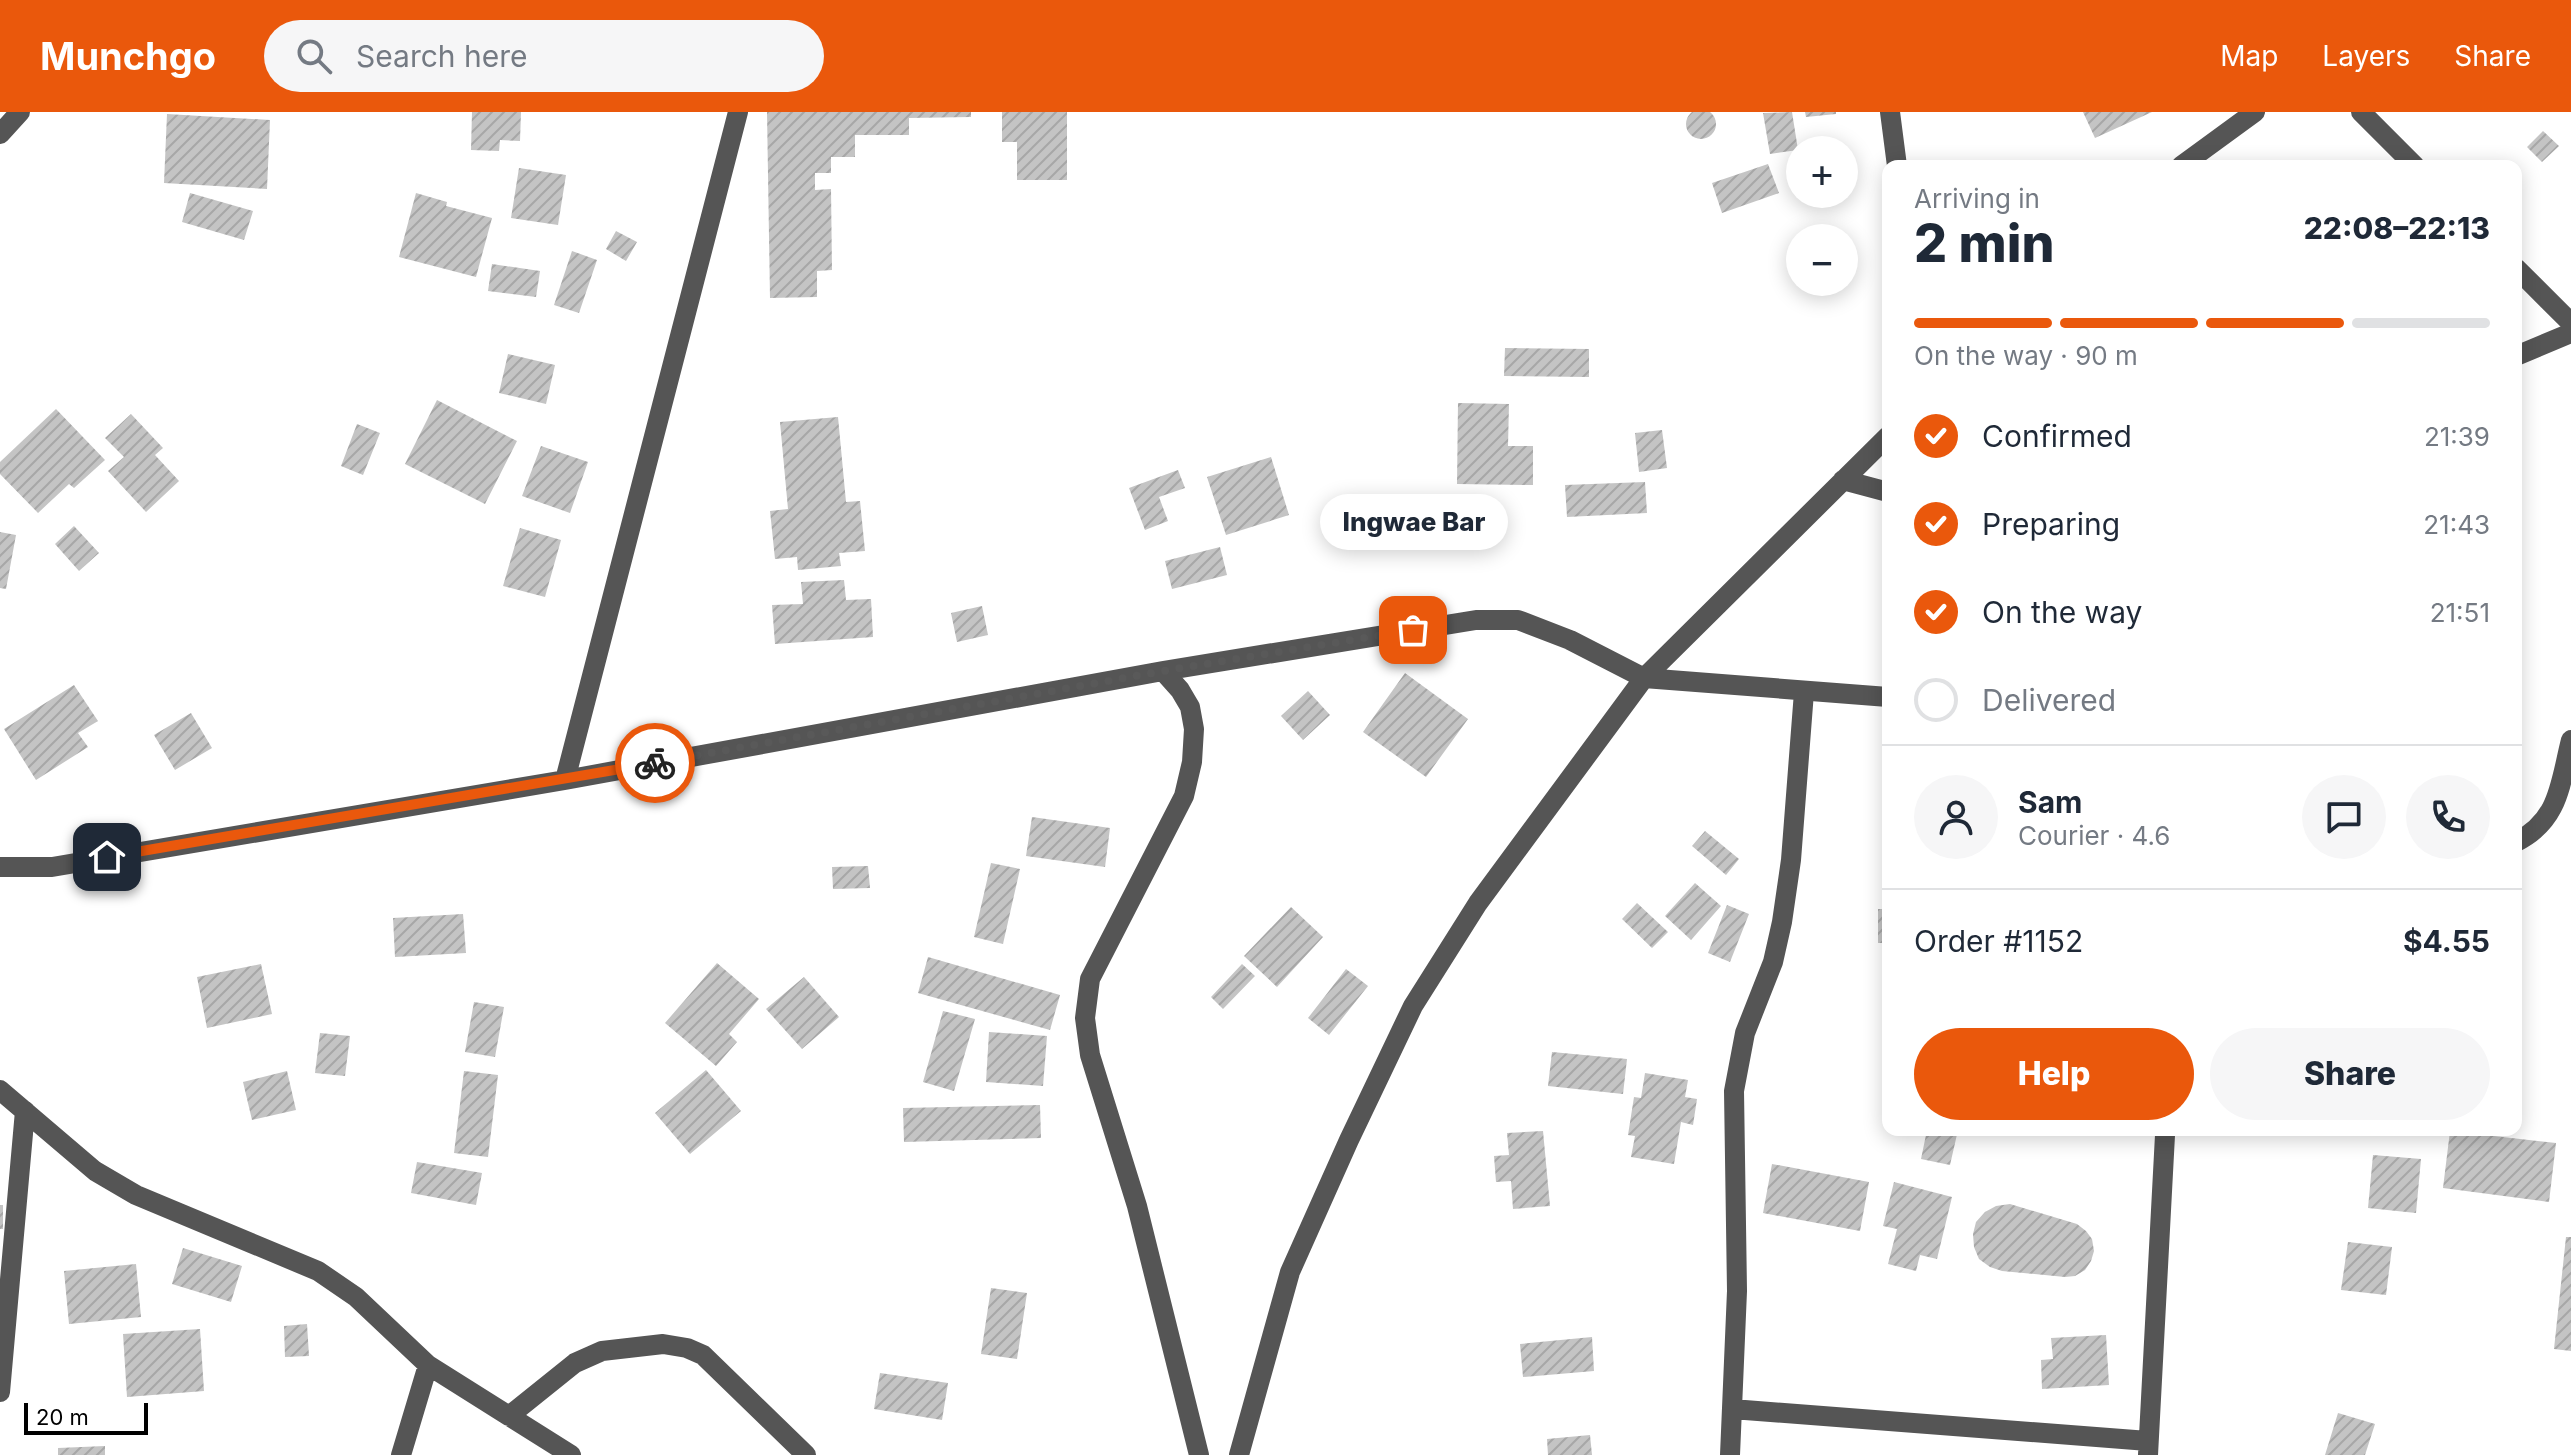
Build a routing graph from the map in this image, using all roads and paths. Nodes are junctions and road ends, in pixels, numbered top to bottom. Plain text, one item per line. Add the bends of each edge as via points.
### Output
1 (20, 112) edge
2 (738, 112) edge
3 (1890, 112) edge
4 (2255, 112) edge
5 (2361, 112) edge
6 (0, 134) edge
7 (1896, 160) edge
8 (2189, 160) edge
9 (2409, 160) edge
10 (2522, 274) edge
11 (2571, 323) edge
12 (2571, 333) edge
13 (2522, 353) edge
14 (1882, 442) edge
15 (1843, 480) junction
16 (1882, 490) edge
17 (1163, 671) junction
18 (1644, 678) junction
19 (1804, 692) junction
20 (1882, 697) edge
21 (2571, 740) edge
22 (565, 780) junction
23 (2522, 838) edge
24 (0, 867) edge
25 (0, 1090) edge
26 (25, 1111) junction
27 (2165, 1136) edge
28 (428, 1365) junction
29 (0, 1392) edge
30 (1732, 1409) junction
31 (509, 1416) junction
32 (2148, 1448) edge
33 (401, 1455) edge
34 (571, 1455) edge
35 (806, 1455) edge
36 (1199, 1455) edge
37 (1239, 1455) edge
38 (1730, 1455) edge

1 - 6 street
2 - 22 street
3 - 7 street
4 - 8 street
5 - 9 street
10 - 11 street
12 - 13 street
14 - 15 street
15 - 16 street
15 - 18 street
17 - 18 street via 1476,620 1518,620
17 - 22 street
17 - 36 street via 1190,707 1192,762 1184,796 1090,979 1085,1018 1090,1055 1137,1206
18 - 19 street
18 - 37 street via 1478,903 1413,1006 1290,1272
19 - 20 street
19 - 30 street via 1782,922 1773,962 1745,1033 1734,1091 1737,1291
21 - 23 street via 2553,809 2539,828
22 - 24 street via 52,867
25 - 26 street
26 - 28 street via 95,1171 136,1195 318,1271 356,1297
26 - 29 street
27 - 32 street
28 - 31 street
28 - 33 street
30 - 32 street
30 - 38 street
31 - 34 street
31 - 35 street via 575,1363 602,1351 663,1344 703,1355

